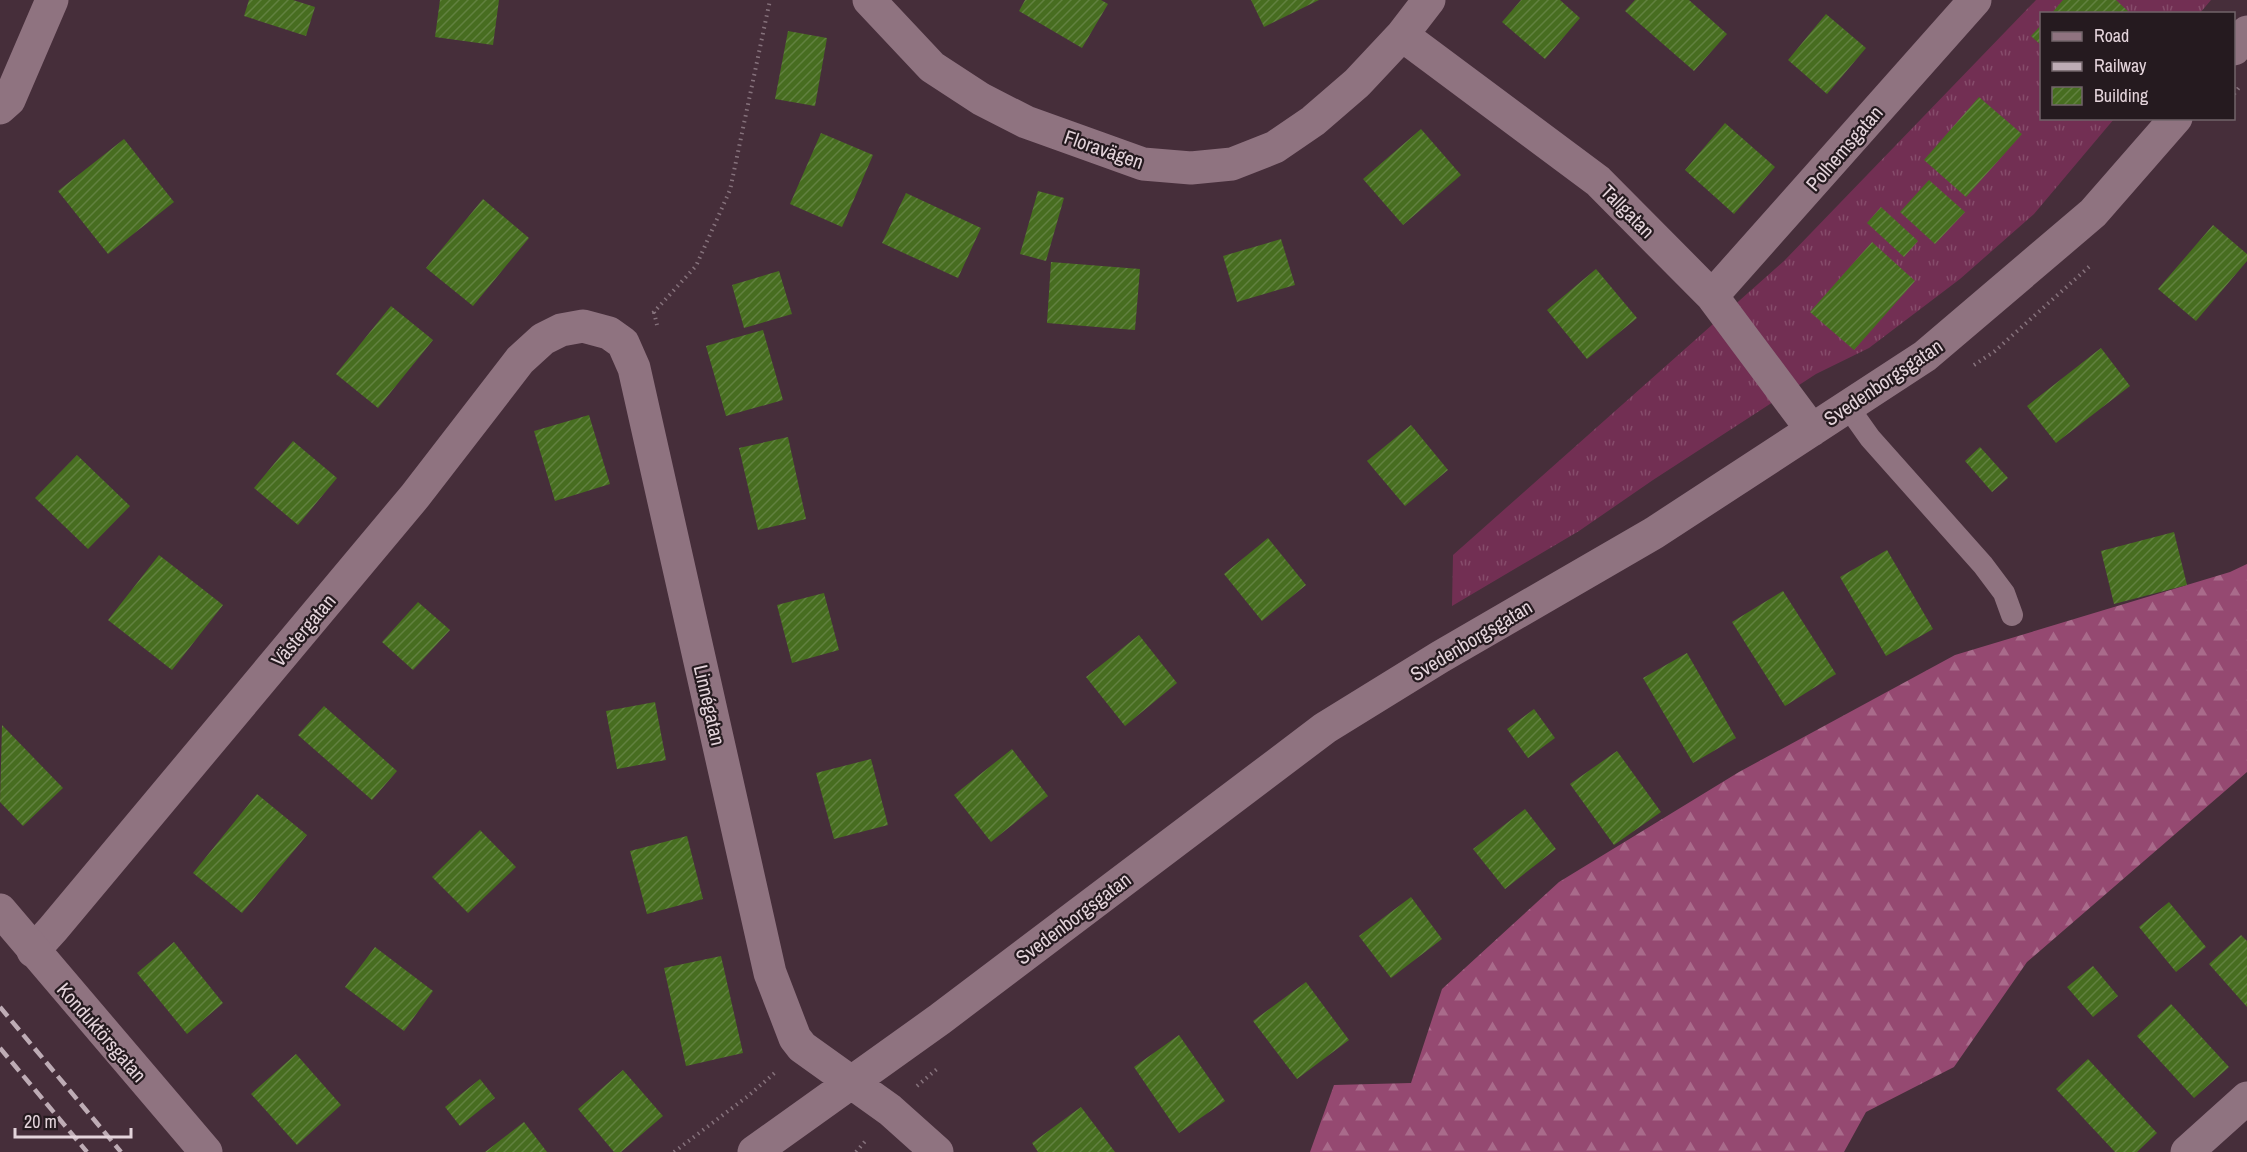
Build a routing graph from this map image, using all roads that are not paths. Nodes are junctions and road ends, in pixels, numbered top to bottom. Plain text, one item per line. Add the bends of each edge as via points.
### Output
1 (52, 0) edge
2 (869, 0) edge
3 (1429, 0) edge
4 (1975, 0) edge
5 (2247, 32) edge
6 (1402, 35) junction
7 (2235, 48) edge
8 (0, 108) edge
9 (2174, 120) edge
10 (1713, 297) junction
11 (623, 343) joint
12 (1848, 407) junction
13 (1812, 430) junction
14 (2012, 615) dead end
15 (0, 910) edge
16 (33, 951) junction
17 (852, 1082) junction
18 (2247, 1098) edge
19 (206, 1152) edge
20 (754, 1152) edge
21 (937, 1152) edge
22 (2187, 1152) edge

1 - 8 street via 9,99
2 - 6 street, Floravägen via 932,68 981,99 1026,122 1143,164 1191,168 1232,164 1275,147 1313,121
3 - 6 street, Floravägen
4 - 10 street, Polhemsgatan
5 - 7 street
6 - 10 street, Tallgatan via 1598,181
9 - 12 street, Svedenborgsgatan via 2093,213 1926,356
10 - 13 street, Tallgatan
11 - 16 street, Västergatan via 609,333 583,326 543,339 520,360 407,505
11 - 17 street, Linnégatan via 634,369 770,973 795,1038
12 - 13 street, Svedenborgsgatan
12 - 14 lane via 1870,438 1983,565 2004,593
13 - 17 street, Svedenborgsgatan via 1654,533 1325,728
15 - 16 street, Konduktörsgatan
16 - 19 street, Konduktörsgatan
17 - 20 street, Svedenborgsgatan
17 - 21 street, Linnégatan
18 - 22 street

